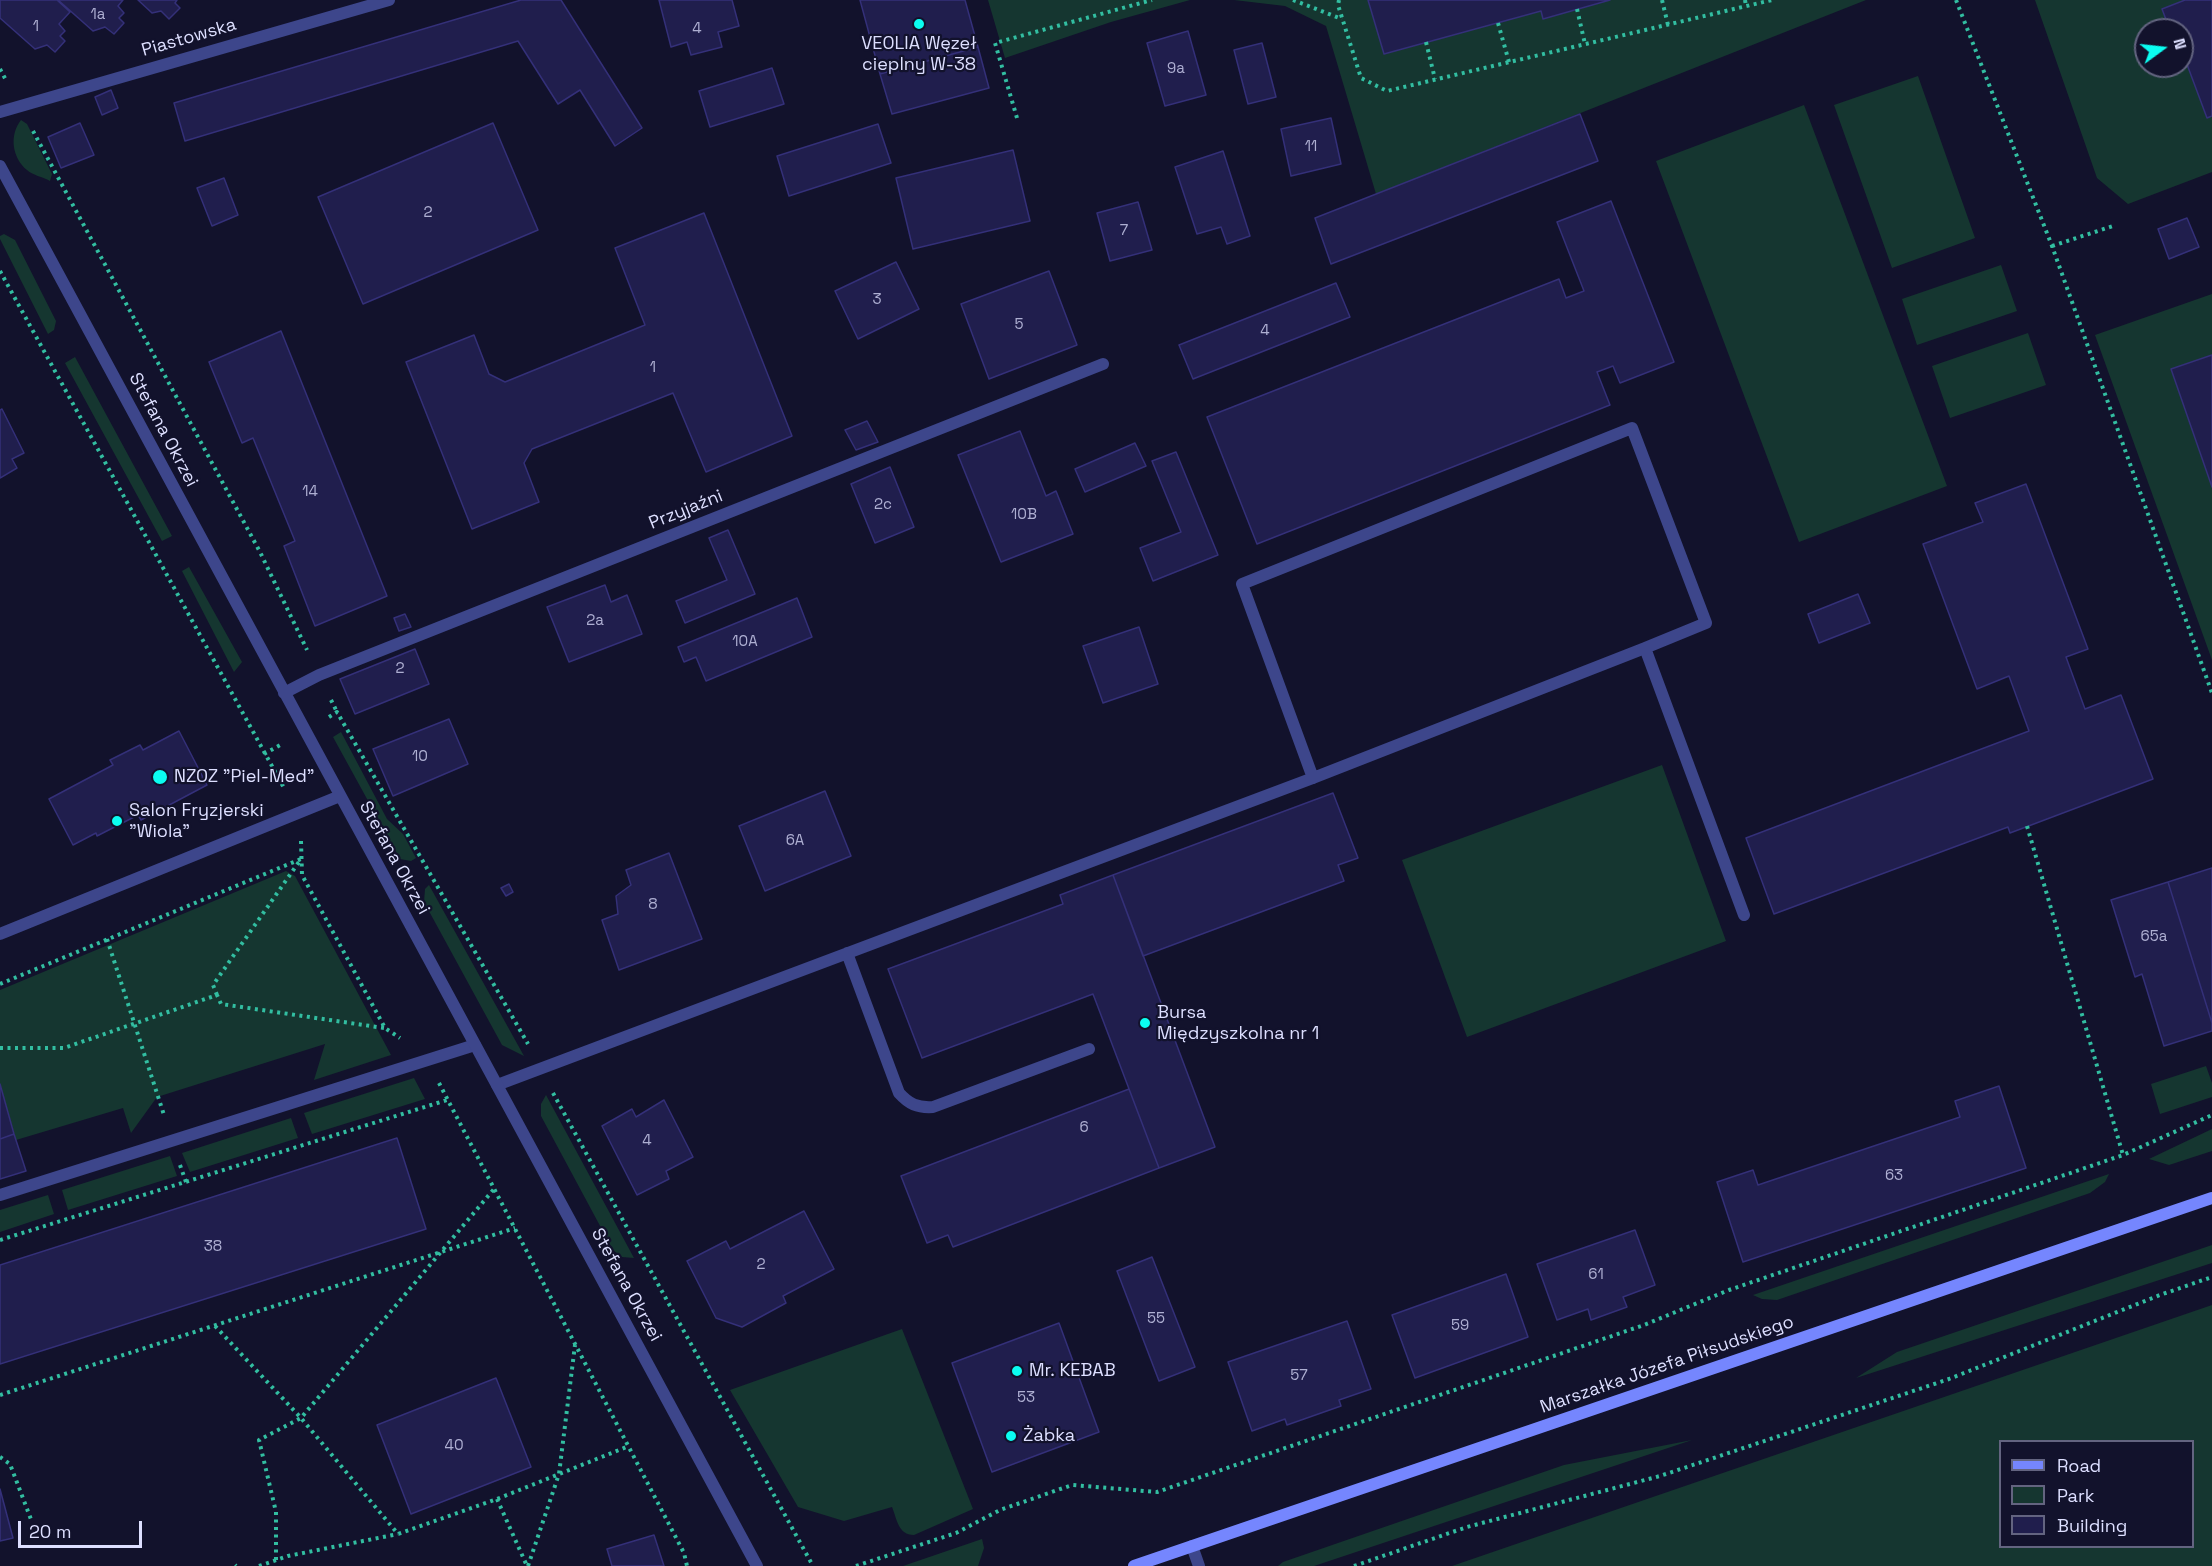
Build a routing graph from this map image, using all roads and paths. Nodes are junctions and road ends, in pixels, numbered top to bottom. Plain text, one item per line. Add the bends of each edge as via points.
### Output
1 (389, 0) edge
2 (1152, 0) edge
3 (1293, 0) edge
4 (1339, 0) edge
5 (1662, 0) edge
6 (1745, 0) edge
7 (1772, 0) edge
8 (1956, 0) edge
9 (1746, 6) junction
10 (1578, 9) dead end
11 (1343, 20) junction
12 (1498, 23) dead end
13 (1668, 25) junction
14 (1426, 42) dead end
15 (1585, 44) junction
16 (1509, 62) junction
17 (0, 69) edge
18 (1435, 79) junction
19 (19, 105) junction
20 (0, 112) edge
21 (1017, 118) dead end
22 (0, 166) edge
23 (2113, 226) dead end
24 (2052, 246) junction
25 (0, 271) edge
26 (1103, 364) dead end
27 (1645, 648) junction
28 (319, 675) junction
29 (284, 693) junction
30 (2212, 693) edge
31 (337, 712) junction
32 (322, 721) dead end
33 (283, 743) dead end
34 (264, 754) junction
35 (1313, 778) junction
36 (285, 791) dead end
37 (340, 796) junction
38 (2027, 826) dead end
39 (301, 859) junction
40 (1744, 915) dead end
41 (0, 934) edge
42 (107, 939) junction
43 (847, 953) junction
44 (0, 984) edge
45 (217, 995) junction
46 (134, 1024) junction
47 (385, 1028) junction
48 (402, 1040) dead end
49 (475, 1045) junction
50 (0, 1048) edge
51 (1089, 1049) dead end
52 (540, 1068) junction
53 (437, 1079) dead end
54 (497, 1085) junction
55 (447, 1100) junction
56 (2212, 1115) edge
57 (172, 1141) junction
58 (2123, 1155) junction
59 (186, 1182) junction
60 (494, 1189) junction
61 (0, 1195) edge
62 (2212, 1198) edge
63 (515, 1228) junction
64 (0, 1240) edge
65 (437, 1255) junction
66 (2212, 1277) edge
67 (215, 1326) junction
68 (575, 1344) junction
69 (0, 1395) edge
70 (301, 1418) junction
71 (628, 1446) junction
72 (0, 1457) edge
73 (559, 1474) junction
74 (497, 1499) junction
75 (32, 1522) dead end
76 (398, 1533) junction
77 (1192, 1546) junction
78 (276, 1560) junction
79 (259, 1566) edge
80 (527, 1566) edge
81 (687, 1566) edge
82 (757, 1566) edge
83 (813, 1566) edge
84 (856, 1566) edge
85 (1134, 1566) edge
86 (1199, 1566) edge
87 (1354, 1566) edge

1 - 19 street, Piastowska
2 - 21 path via 995,43
3 - 11 path
4 - 11 path
5 - 13 path
6 - 9 path
7 - 9 path
8 - 24 path
9 - 13 path
10 - 15 path
11 - 18 path via 1361,78 1387,91
12 - 16 path
13 - 15 path
14 - 18 path
15 - 16 path
16 - 18 path
17 - 19 path
19 - 20 street, Piastowska
19 - 28 path via 260,552
22 - 29 street, Stefana Okrzei
23 - 24 path
24 - 30 path
25 - 34 path
26 - 28 street, Przyjaźni
27 - 35 street
27 - 35 street via 1706,623 1632,428 1242,584
27 - 40 street
28 - 29 street, Przyjaźni
28 - 31 path
29 - 37 street, Stefana Okrzei
31 - 32 path
31 - 52 path
33 - 34 path
34 - 36 path
35 - 43 street
37 - 41 street
37 - 49 street, Stefana Okrzei
38 - 58 path
39 - 42 path
39 - 45 path via 213,985
39 - 47 path via 302,875
42 - 44 path
42 - 46 path
43 - 51 street via 898,1093 914,1105 933,1107
43 - 52 street
45 - 46 path
45 - 47 path via 221,1004
46 - 50 path via 64,1048
46 - 57 path
47 - 48 path
49 - 54 street, Stefana Okrzei
49 - 57 street
52 - 54 street
52 - 83 path
53 - 55 path
54 - 82 street, Stefana Okrzei
55 - 59 path
55 - 60 path
56 - 58 path
57 - 59 path
57 - 61 street
58 - 84 path via 1157,1492 1072,1485 1000,1510 956,1533
59 - 64 path
60 - 63 path
60 - 65 path
62 - 77 street, Marszałka Józefa Piłsudskiego
63 - 65 path
63 - 68 path
65 - 67 path
65 - 70 path
66 - 87 path via 1949,1379 1660,1476 1467,1527
67 - 69 path
67 - 70 path
68 - 71 path
68 - 73 path
70 - 76 path
70 - 78 path via 259,1440 276,1512
71 - 73 path
71 - 81 path via 684,1553
72 - 75 path via 10,1464
73 - 74 path
73 - 80 path
74 - 76 path
74 - 80 path
76 - 78 path
77 - 85 street, Marszałka Józefa Piłsudskiego
77 - 86 street
78 - 79 path

